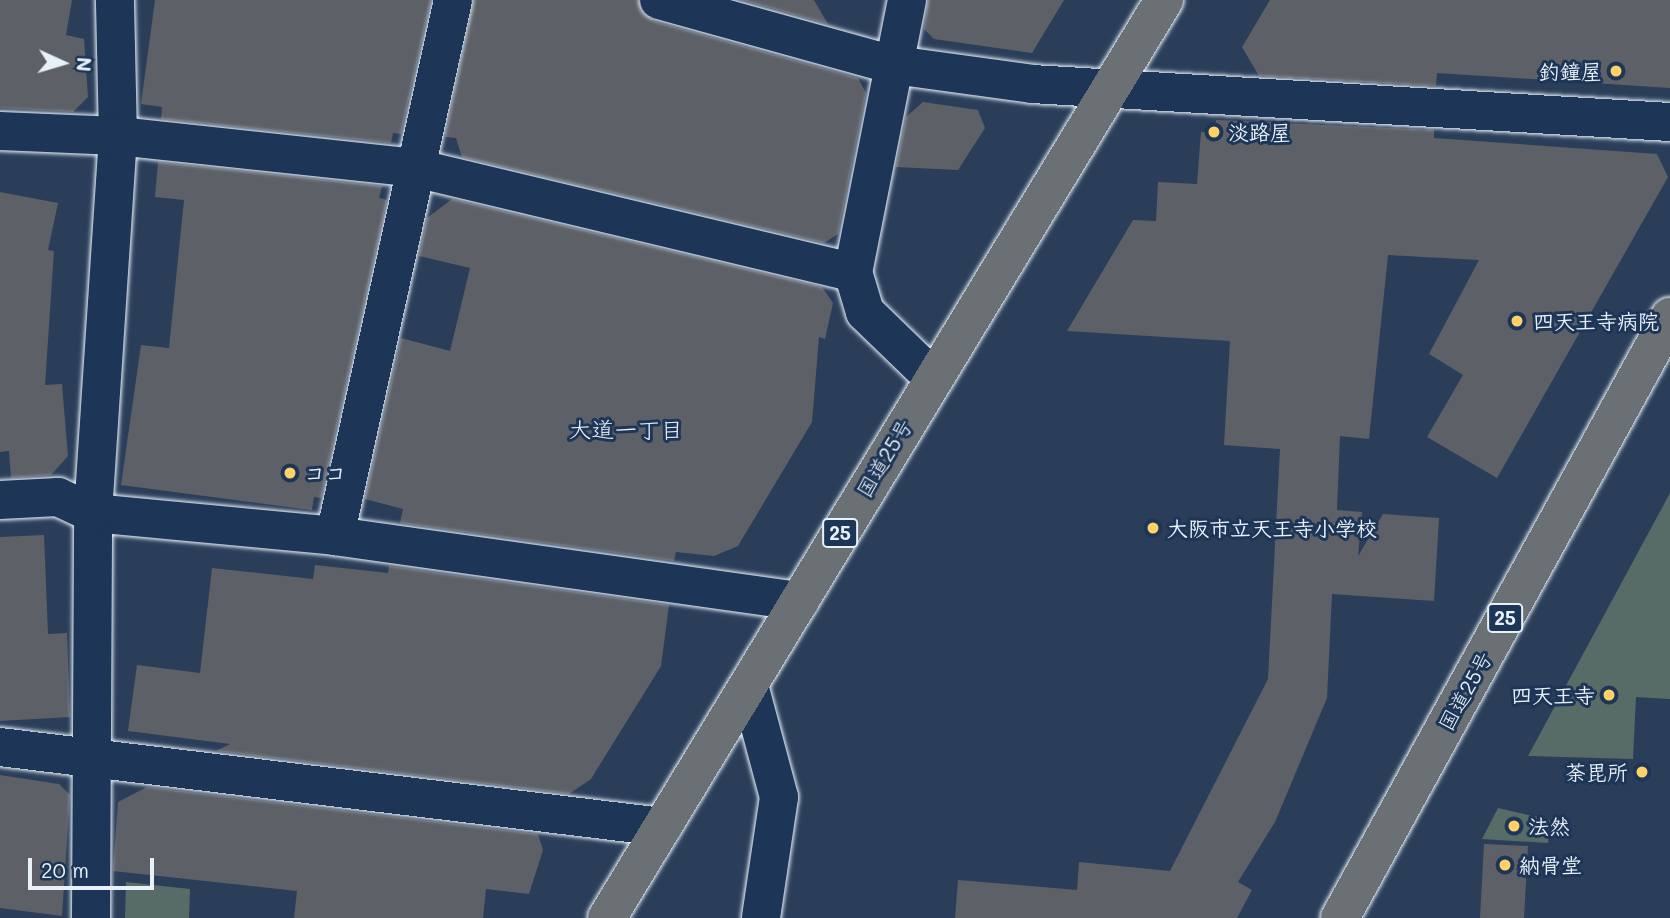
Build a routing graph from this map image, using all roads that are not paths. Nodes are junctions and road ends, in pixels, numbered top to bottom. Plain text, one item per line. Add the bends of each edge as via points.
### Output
1 (115, 0) edge
2 (453, 0) edge
3 (659, 0) edge
4 (907, 0) edge
5 (1164, 0) edge
6 (894, 65) junction
7 (1112, 86) junction
8 (1670, 122) edge
9 (0, 131) edge
10 (118, 136) junction
11 (415, 168) junction
12 (853, 272) junction
13 (1670, 317) edge
14 (932, 377) junction
15 (0, 500) edge
16 (93, 513) junction
17 (335, 537) junction
18 (799, 601) junction
19 (750, 689) junction
20 (0, 747) edge
21 (92, 757) junction
22 (662, 827) junction
23 (91, 918) edge
24 (607, 918) edge
25 (761, 918) edge
26 (1340, 918) edge

1 - 10 street
2 - 11 street
3 - 6 street
4 - 6 street
5 - 7 highway, 国道25号 / 25
6 - 7 street via 1032,84
6 - 12 street
7 - 8 street
7 - 14 highway, 国道25号 / 25
9 - 10 street
10 - 11 street
10 - 16 street
11 - 12 street
11 - 17 street
12 - 14 street via 865,312
13 - 26 highway, 国道25号 / 25
14 - 18 highway, 国道25号 / 25
15 - 16 street via 58,497
16 - 17 street
16 - 21 street
17 - 18 street
18 - 19 highway, 国道25号 / 25
19 - 22 highway, 国道25号 / 25
19 - 25 street via 779,797
20 - 21 street
21 - 22 street
21 - 23 street
22 - 24 highway, 国道25号 / 25

